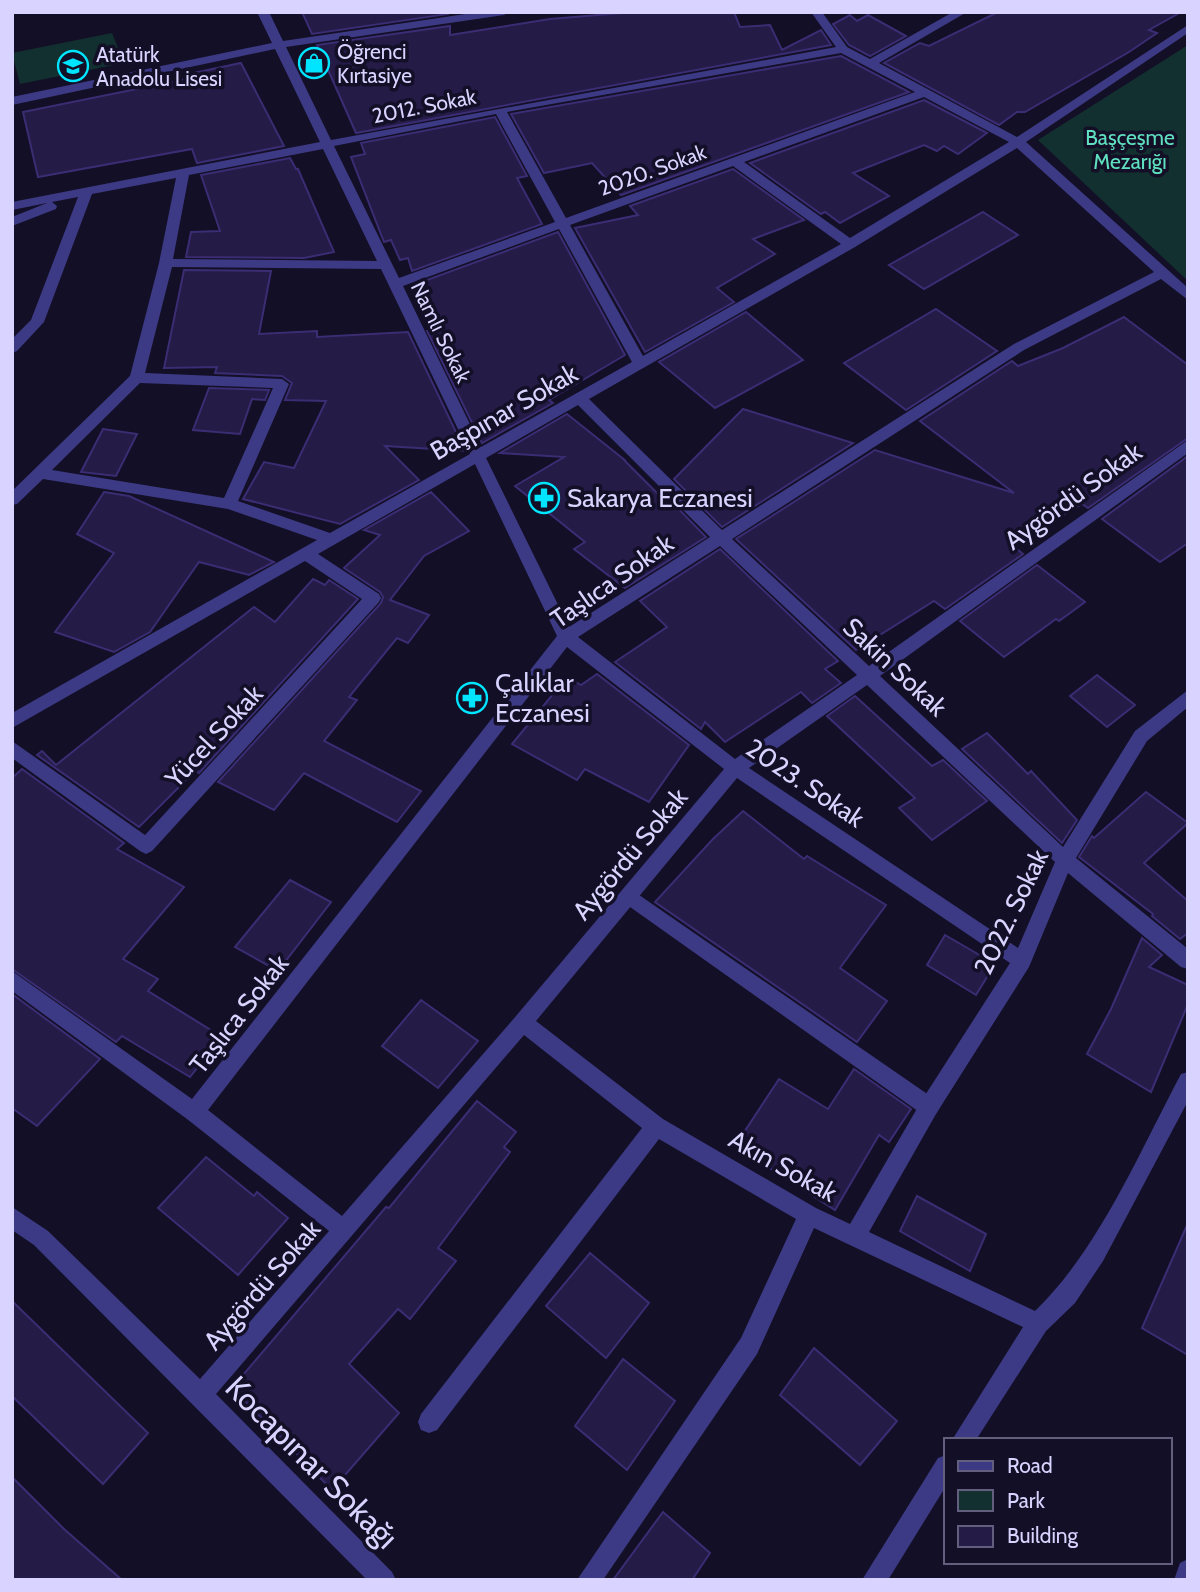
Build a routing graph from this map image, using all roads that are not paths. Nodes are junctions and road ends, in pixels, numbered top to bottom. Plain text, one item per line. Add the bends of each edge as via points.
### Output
1 (263, 12) edge
2 (504, 12) edge
3 (816, 12) edge
4 (962, 12) edge
5 (1188, 28) edge
6 (278, 45) junction
7 (843, 49) junction
8 (869, 64) junction
9 (923, 93) junction
10 (12, 101) edge
11 (500, 110) junction
12 (1018, 142) junction
13 (327, 144) junction
14 (734, 161) junction
15 (183, 172) junction
16 (12, 205) edge
17 (12, 222) edge
18 (563, 223) junction
19 (850, 244) junction
20 (166, 263) junction
21 (386, 265) junction
22 (1163, 273) junction
23 (395, 285) junction
24 (1188, 296) edge
25 (12, 348) edge
26 (640, 364) junction
27 (137, 379) junction
28 (579, 398) junction
29 (1188, 445) edge
30 (478, 455) junction
31 (39, 473) junction
32 (12, 500) edge
33 (229, 504) junction
34 (720, 537) junction
35 (330, 539) junction
36 (304, 553) junction
37 (566, 637) junction
38 (868, 676) junction
39 (1188, 697) edge
40 (12, 721) edge
41 (12, 748) edge
42 (735, 768) junction
43 (1065, 860) junction
44 (629, 896) junction
45 (1022, 961) junction
46 (1188, 961) edge
47 (12, 980) edge
48 (523, 1022) junction
49 (1188, 1082) edge
50 (929, 1107) junction
51 (194, 1112) junction
52 (656, 1126) junction
53 (809, 1215) junction
54 (12, 1217) edge
55 (345, 1231) junction
56 (855, 1236) junction
57 (1038, 1323) junction
58 (201, 1395) junction
59 (429, 1422) dead end
60 (964, 1438) edge
61 (944, 1469) edge
62 (1188, 1571) edge
63 (384, 1580) edge
64 (589, 1580) edge
65 (874, 1580) edge
66 (1186, 1580) edge

1 - 6 street, Namlı Sokak
2 - 6 street via 390,22
3 - 7 street
4 - 8 street
5 - 12 street, Başpınar Sokak
6 - 10 street
6 - 13 street, Namlı Sokak
7 - 8 street
7 - 11 street, 2012. Sokak
8 - 9 street
9 - 12 street
9 - 14 street, 2020. Sokak
11 - 13 street, 2012. Sokak
11 - 18 street
12 - 19 street, Başpınar Sokak
12 - 22 street
13 - 15 street, 2012. Sokak
13 - 21 street, Namlı Sokak
14 - 18 street, 2020. Sokak
14 - 19 street
15 - 16 street, 2012. Sokak
15 - 20 street
17 - 25 street via 87,191 37,322
18 - 23 street, 2020. Sokak
18 - 26 street
19 - 26 street, Başpınar Sokak
20 - 21 street
20 - 27 street
21 - 23 street, Namlı Sokak
22 - 24 street
22 - 34 street, Taşlıca Sokak via 1019,347
23 - 30 street, Namlı Sokak
26 - 28 street, Başpınar Sokak
27 - 31 street
27 - 33 street via 282,384
28 - 30 street, Başpınar Sokak
28 - 34 street, Sakin Sokak
29 - 38 street, Aygördü Sokak
30 - 35 street, Başpınar Sokak
30 - 37 street, Namlı Sokak
31 - 32 street
31 - 33 street
33 - 35 street
34 - 37 street, Taşlıca Sokak
34 - 38 street, Sakin Sokak
35 - 36 street, Başpınar Sokak
36 - 40 street, Başpınar Sokak
36 - 41 street, Yücel Sokak via 373,598 146,846
37 - 42 street, 2023. Sokak
37 - 51 street, Taşlıca Sokak
38 - 42 street, Aygördü Sokak
38 - 43 street, Sakin Sokak
39 - 43 street, 2022. Sokak via 1141,736
42 - 44 street, Aygördü Sokak
42 - 45 street, 2023. Sokak
43 - 45 street, 2022. Sokak
43 - 46 street, Sakin Sokak
44 - 48 street, Aygördü Sokak
44 - 50 street
45 - 50 street, 2022. Sokak
47 - 51 street
48 - 52 street, Akın Sokak
48 - 55 street, Aygördü Sokak
49 - 57 street via 1096,1254 1067,1294
50 - 56 street, 2022. Sokak
51 - 55 street
52 - 53 street, Akın Sokak
52 - 59 street
53 - 56 street, Akın Sokak
53 - 64 street via 749,1346
54 - 58 street, Kocapınar Sokağı via 41,1238
55 - 58 street, Aygördü Sokak
56 - 57 street, Akın Sokak
57 - 60 street
58 - 63 street, Kocapınar Sokağı
61 - 65 street
62 - 66 street

